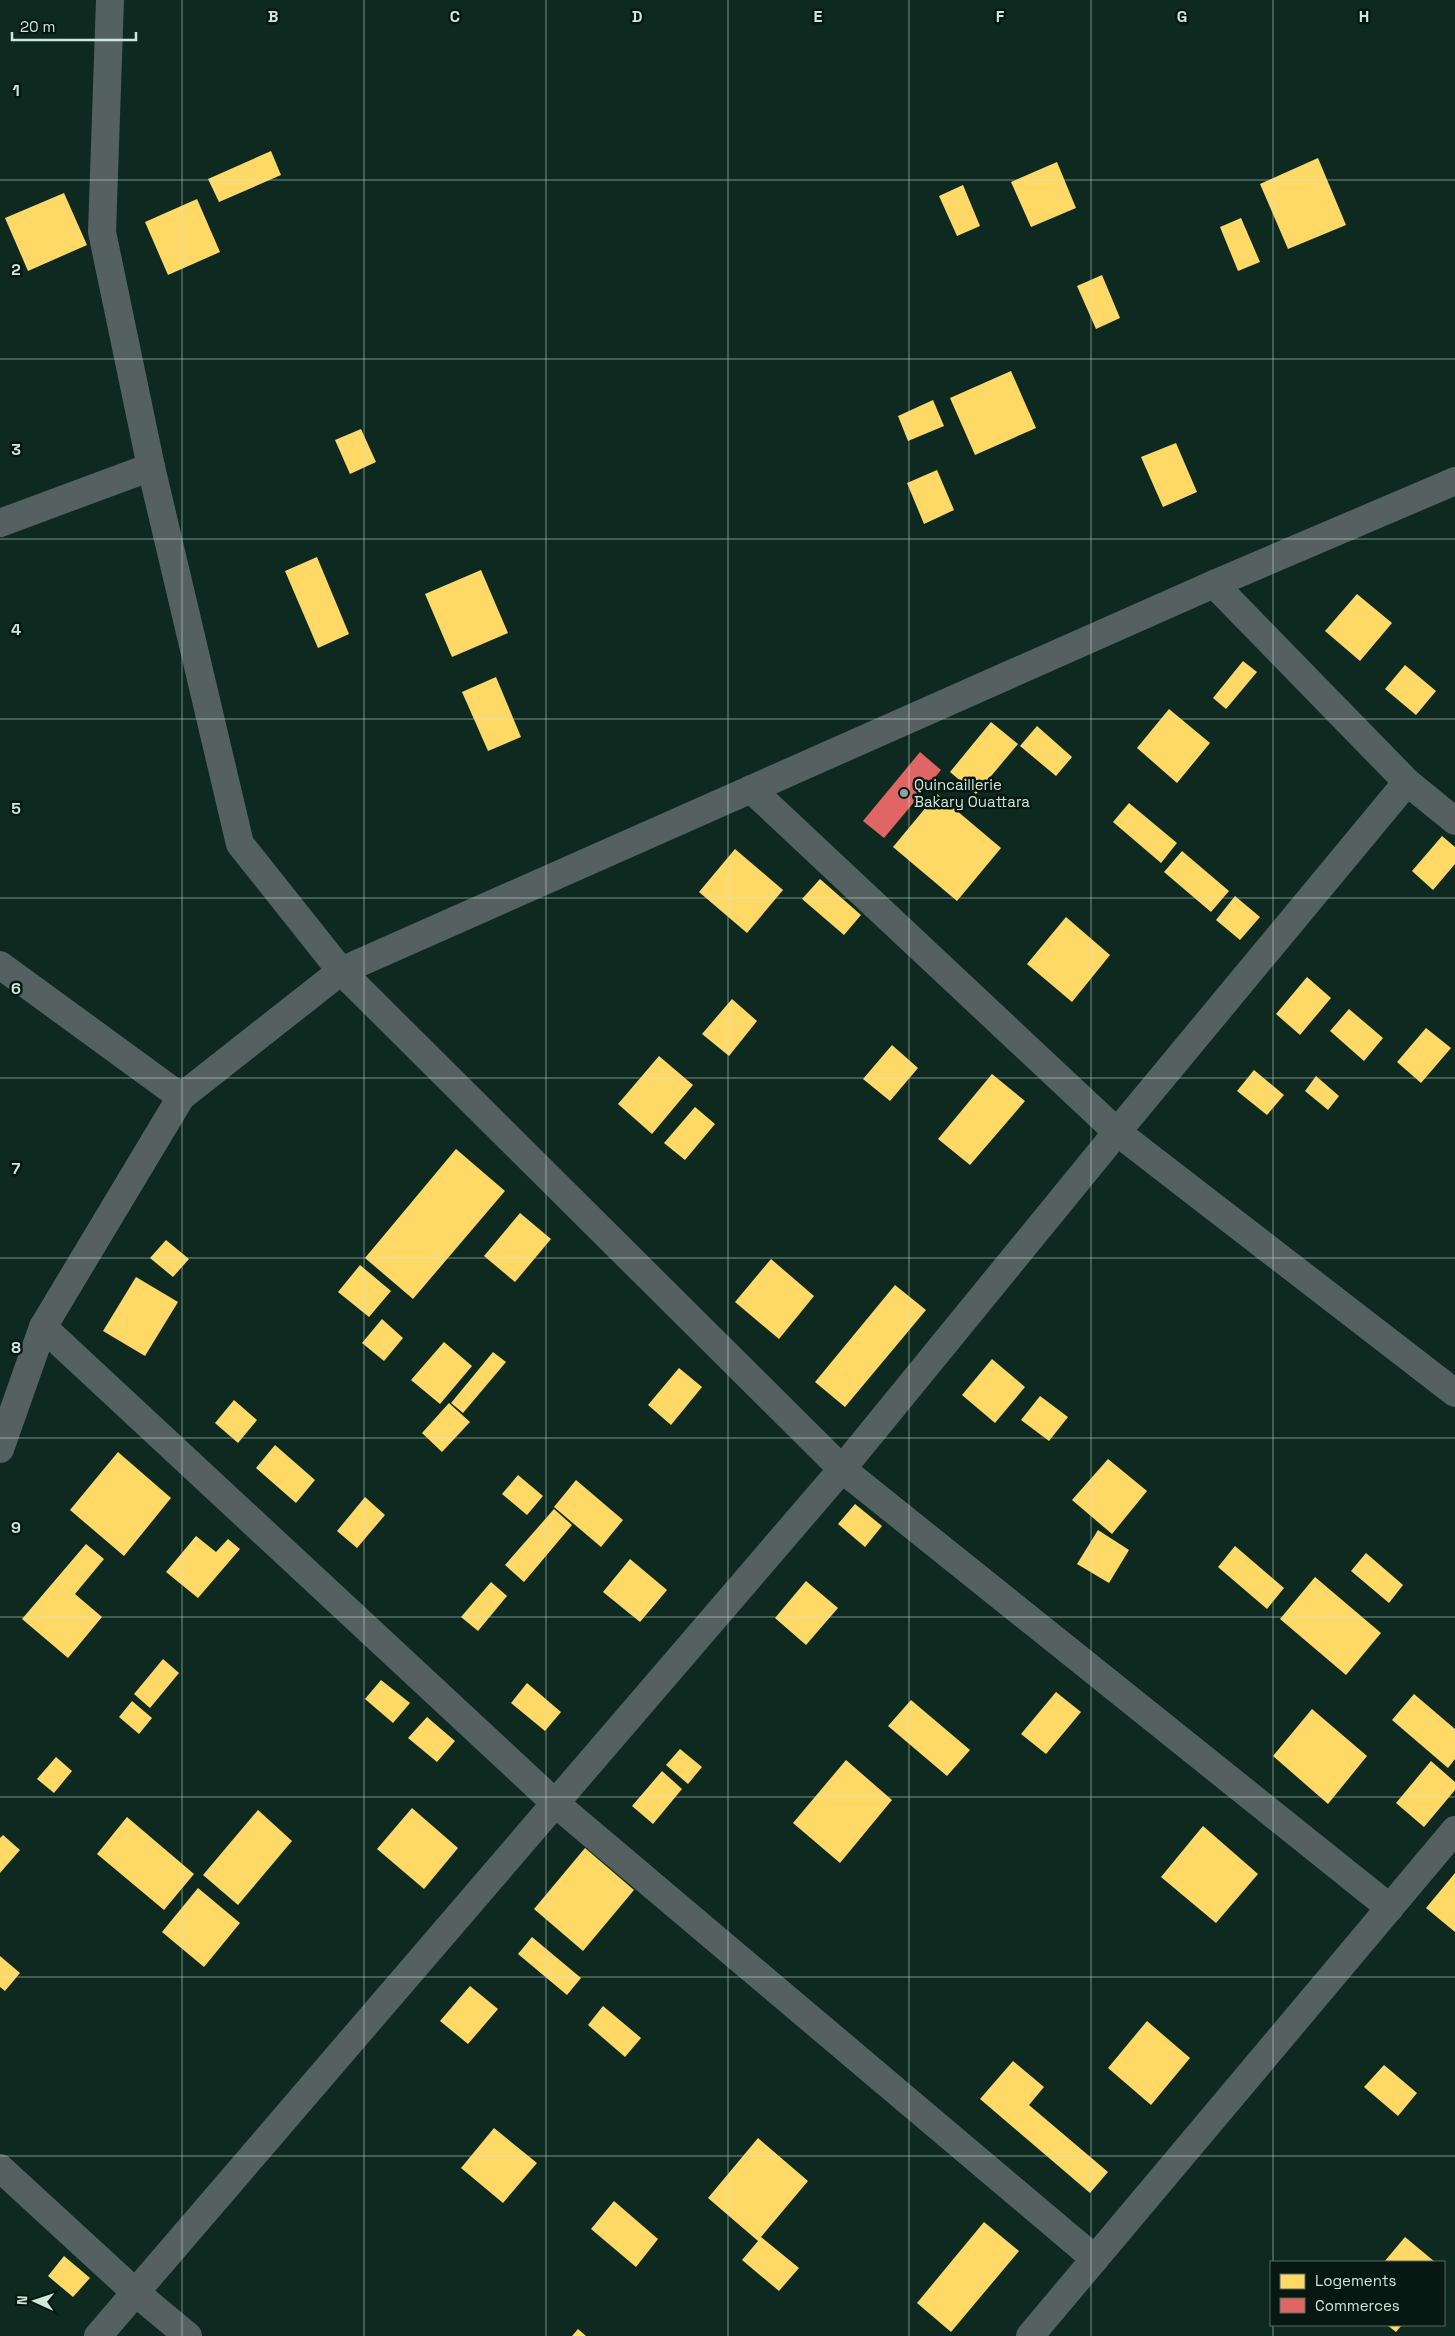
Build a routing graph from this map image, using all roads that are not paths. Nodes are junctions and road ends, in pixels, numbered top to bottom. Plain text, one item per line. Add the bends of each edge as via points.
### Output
1 (110, 0) edge
2 (151, 467) junction
3 (1455, 481) edge
4 (0, 523) edge
5 (1214, 584) junction
6 (1408, 782) junction
7 (751, 789) junction
8 (1455, 821) edge
9 (0, 965) edge
10 (341, 972) junction
11 (181, 1098) junction
12 (1117, 1132) junction
13 (43, 1327) junction
14 (1455, 1393) edge
15 (0, 1449) edge
16 (842, 1469) junction
17 (555, 1803) junction
18 (1455, 1830) edge
19 (1390, 1908) junction
20 (0, 2168) edge
21 (1095, 2259) junction
22 (135, 2292) junction
23 (98, 2336) edge
24 (188, 2336) edge
25 (1030, 2336) edge

1 - 2 street via 102,232
2 - 4 street
2 - 10 street via 240,844
3 - 5 street
5 - 6 street
5 - 7 street
6 - 8 street
6 - 12 street
7 - 10 street
7 - 12 street
9 - 11 street
10 - 11 street
10 - 16 street
11 - 13 street
12 - 14 street
12 - 16 street
13 - 15 street
13 - 17 street
16 - 17 street
16 - 19 street
17 - 21 street
17 - 22 street
18 - 19 street
19 - 21 street
20 - 22 street
21 - 25 street
22 - 23 street
22 - 24 street

